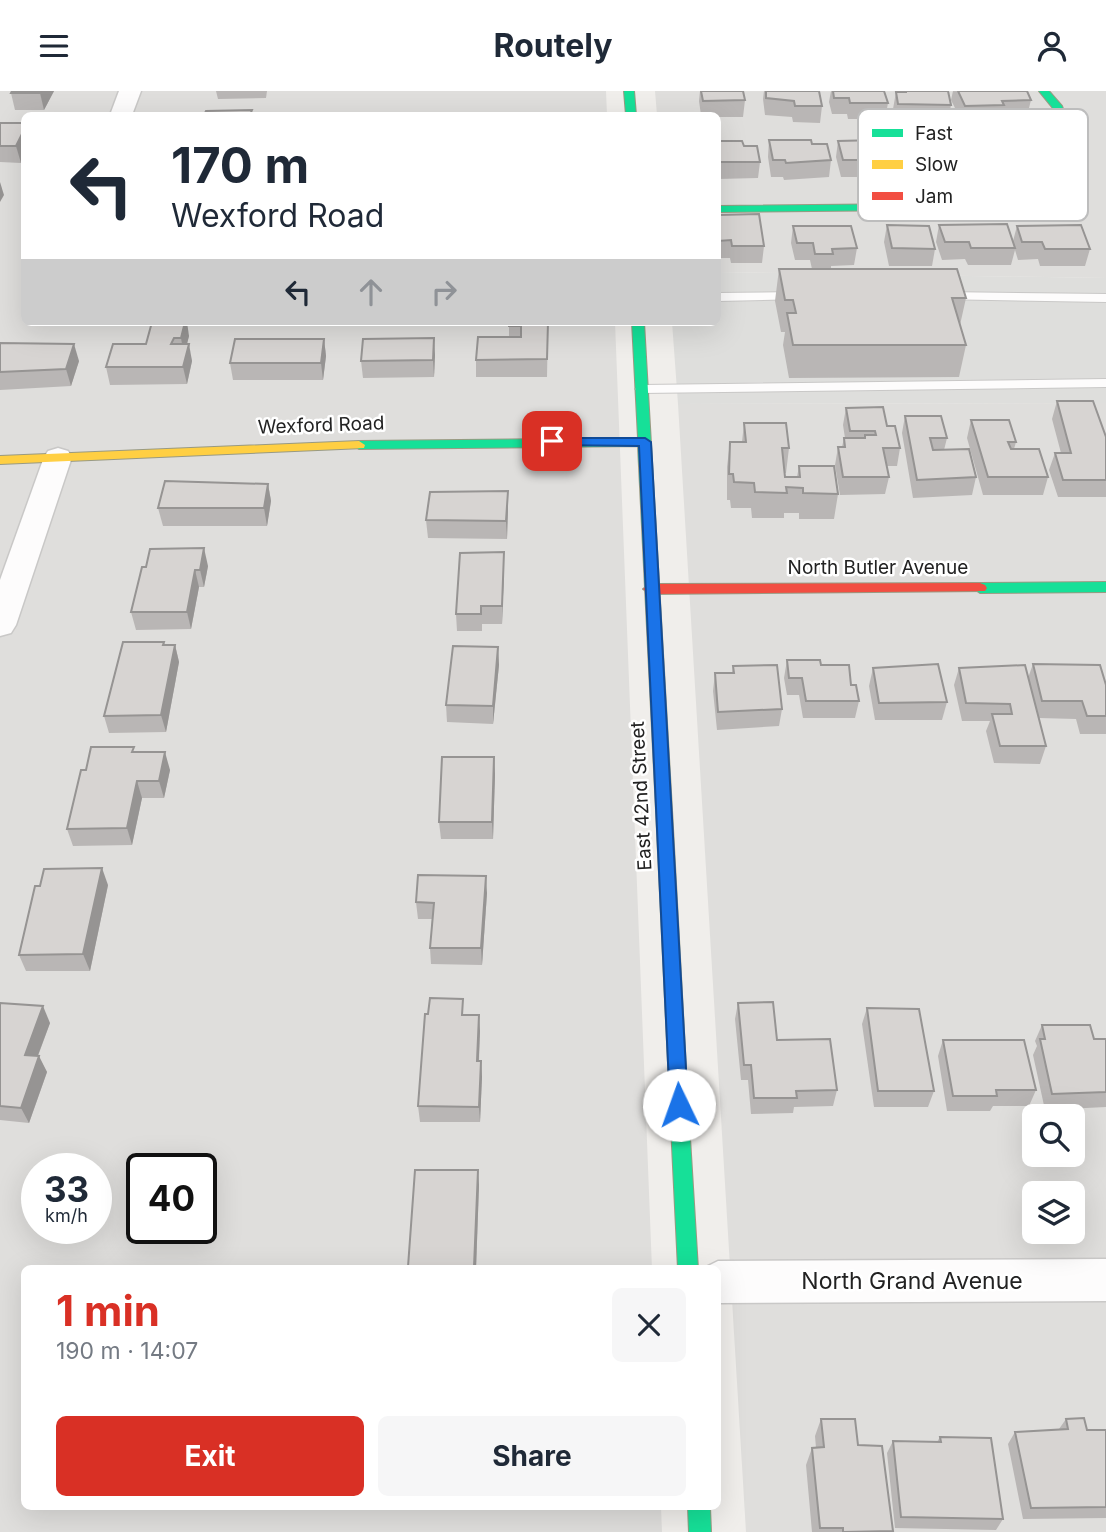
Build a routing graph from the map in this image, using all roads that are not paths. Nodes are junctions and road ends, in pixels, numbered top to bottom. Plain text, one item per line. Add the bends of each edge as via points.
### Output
1 (130, 91) edge
2 (629, 91) edge
3 (1044, 91) edge
4 (1058, 109) edge
5 (122, 112) edge
6 (631, 112) edge
7 (858, 208) edge
8 (721, 209) edge
9 (812, 296) edge
10 (924, 296) edge
11 (721, 297) edge
12 (1106, 298) edge
13 (638, 326) edge
14 (1106, 383) edge
15 (642, 389) junction
16 (645, 442) junction
17 (58, 457) junction
18 (0, 460) edge
19 (1106, 587) edge
20 (650, 589) junction
21 (0, 625) edge
22 (688, 1265) edge
23 (1106, 1280) edge
24 (721, 1282) edge
25 (699, 1510) edge
26 (700, 1532) edge

1 - 5 street
2 - 6 street
3 - 4 street
7 - 8 street
9 - 11 lane
10 - 12 lane
13 - 15 street, East 42nd Street
14 - 15 lane
15 - 16 street, East 42nd Street
16 - 17 street, Wexford Road via 421,442
16 - 20 street, East 42nd Street
17 - 18 street, Wexford Road
17 - 21 street
19 - 20 street, North Butler Avenue
20 - 22 street, East 42nd Street
23 - 24 street, North Grand Avenue
25 - 26 street

